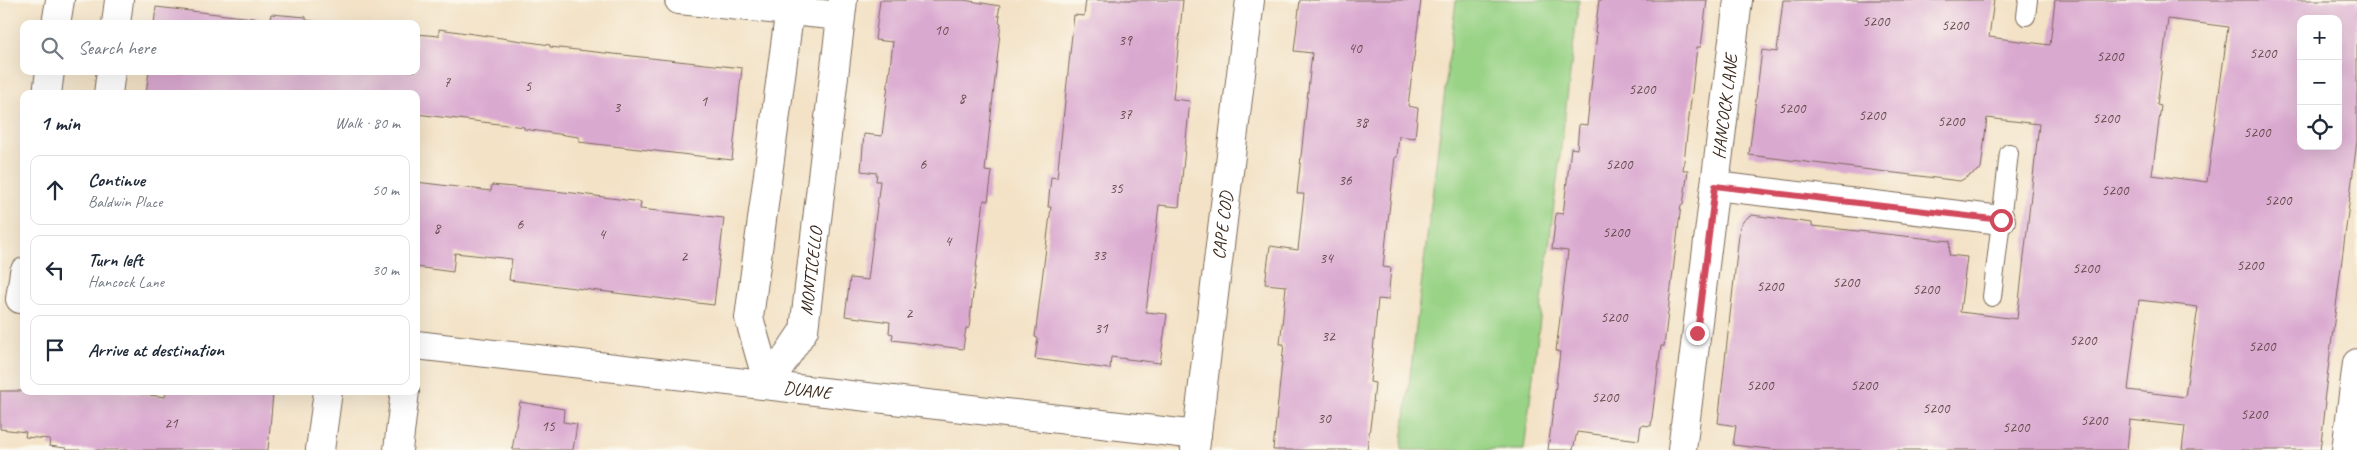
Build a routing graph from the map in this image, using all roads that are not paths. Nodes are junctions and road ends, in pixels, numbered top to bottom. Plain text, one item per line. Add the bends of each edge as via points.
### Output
1 (60, 0) edge
2 (119, 0) edge
3 (679, 0) edge
4 (1250, 0) edge
5 (1738, 0) edge
6 (790, 6) edge
7 (842, 8) edge
8 (57, 20) edge
9 (116, 20) edge
10 (49, 75) edge
11 (110, 75) edge
12 (48, 90) edge
13 (109, 90) edge
14 (2009, 153) dead end
15 (1715, 186) junction
16 (2001, 220) junction
17 (20, 284) edge
18 (1992, 297) dead end
19 (15, 298) edge
20 (420, 345) edge
21 (2357, 363) edge
22 (768, 384) junction
23 (327, 395) edge
24 (405, 395) edge
25 (1196, 442) edge
26 (320, 450) edge
27 (398, 450) edge
28 (1682, 450) edge
29 (2346, 450) edge

1 - 8 street
2 - 9 street
3 - 6 street
4 - 25 street, CAPE COD
5 - 15 street, HANCOCK LANE
6 - 7 street
6 - 22 street via 749,318
7 - 22 street, MONTICELLO via 804,330
10 - 12 street
11 - 13 street
14 - 16 lane
15 - 16 street
15 - 28 street, HANCOCK LANE
16 - 18 lane
17 - 19 street
20 - 22 street, DUANE
21 - 29 street
22 - 25 street, DUANE
23 - 26 street
24 - 27 street

